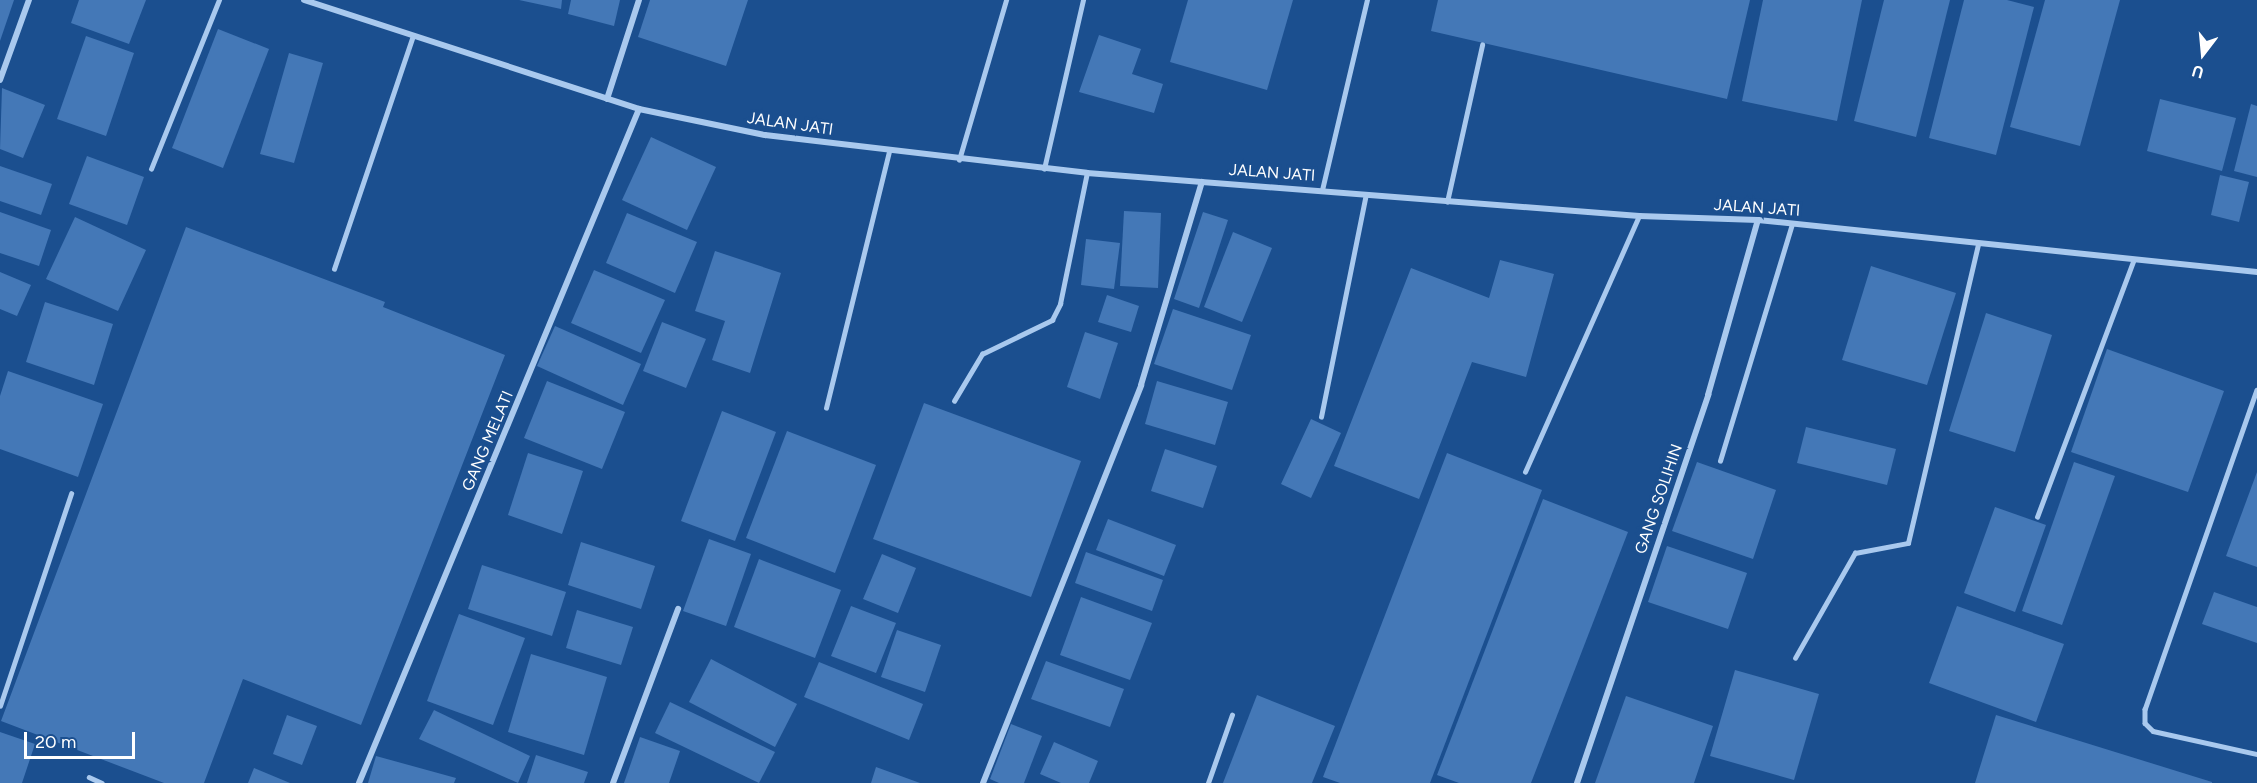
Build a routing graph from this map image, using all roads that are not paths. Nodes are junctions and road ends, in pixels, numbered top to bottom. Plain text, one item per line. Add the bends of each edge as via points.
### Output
1 (29, 0) edge
2 (219, 0) edge
3 (304, 0) edge
4 (639, 0) edge
5 (1006, 0) edge
6 (1083, 0) edge
7 (1367, 0) edge
8 (413, 36) junction
9 (1482, 45) dead end
10 (0, 80) edge
11 (607, 99) junction
12 (639, 109) junction
13 (889, 151) junction
14 (959, 160) junction
15 (1044, 169) junction
16 (151, 170) dead end
17 (1086, 173) junction
18 (1202, 182) junction
19 (1322, 190) junction
20 (1366, 194) junction
21 (1447, 202) junction
22 (1639, 216) junction
23 (1758, 220) junction
24 (1792, 224) junction
25 (1978, 245) junction
26 (2133, 261) junction
27 (334, 269) dead end
28 (2257, 272) edge
29 (2257, 390) edge
30 (954, 401) dead end
31 (826, 408) dead end
32 (1321, 417) dead end
33 (1720, 461) dead end
34 (1526, 472) dead end
35 (71, 494) dead end
36 (2037, 517) dead end
37 (678, 609) dead end
38 (1795, 658) dead end
39 (0, 706) edge
40 (1232, 715) dead end
41 (2257, 754) edge
42 (89, 777) dead end
43 (102, 783) edge
44 (359, 783) edge
45 (613, 783) edge
46 (983, 783) edge
47 (1208, 783) edge
48 (1577, 783) edge

1 - 10 street
2 - 16 lane
3 - 8 street, JALAN JATI
4 - 11 street
5 - 14 lane
6 - 15 lane
7 - 19 lane
8 - 11 street, JALAN JATI
8 - 27 lane
9 - 21 lane
11 - 12 street, JALAN JATI
12 - 13 street, JALAN JATI via 765,135
12 - 44 street, GANG MELATI
13 - 14 street, JALAN JATI
13 - 31 lane
14 - 15 street, JALAN JATI
15 - 17 street, JALAN JATI
17 - 18 street, JALAN JATI
17 - 30 lane via 1060,304 1052,320 982,354
18 - 19 street, JALAN JATI
18 - 46 street via 1141,385
19 - 20 street, JALAN JATI
20 - 21 street, JALAN JATI
20 - 32 lane
21 - 22 street, JALAN JATI
22 - 23 street, JALAN JATI
22 - 34 lane
23 - 24 street, JALAN JATI
23 - 48 street, GANG SOLIHIN via 1708,395
24 - 25 street, JALAN JATI
24 - 33 lane
25 - 26 street, JALAN JATI
25 - 38 lane via 1908,543 1855,553
26 - 28 street, JALAN JATI
26 - 36 lane
29 - 41 lane via 2145,709 2145,723 2153,731
35 - 39 lane
37 - 45 street
40 - 47 lane
42 - 43 lane

